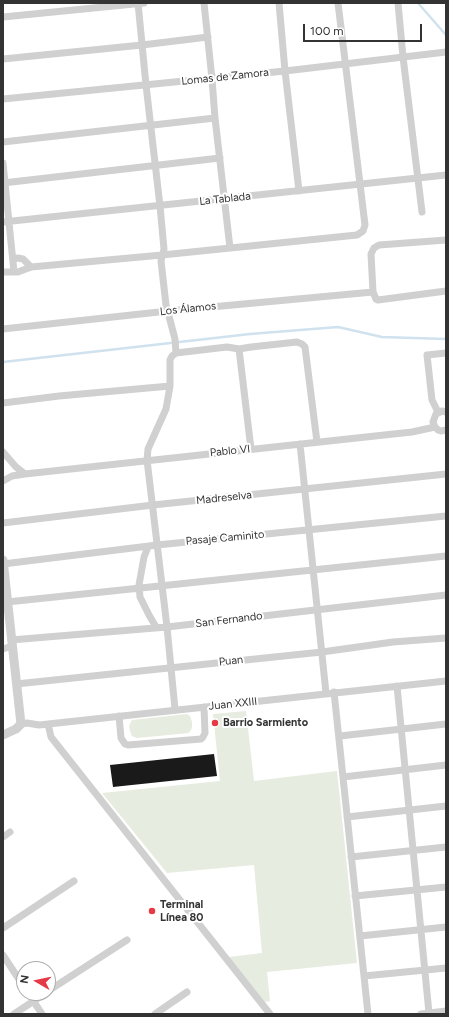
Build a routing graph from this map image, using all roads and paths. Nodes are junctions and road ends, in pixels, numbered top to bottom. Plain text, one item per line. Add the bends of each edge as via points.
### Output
1 (140, 3) edge
2 (204, 3) edge
3 (279, 3) edge
4 (338, 3) edge
5 (398, 3) edge
6 (3, 17) edge
7 (208, 37) junction
8 (142, 45) junction
9 (446, 52) edge
10 (403, 57) junction
11 (3, 59) edge
12 (346, 64) junction
13 (285, 71) junction
14 (212, 78) junction
15 (146, 85) junction
16 (3, 99) edge
17 (215, 118) junction
18 (151, 125) junction
19 (3, 142) edge
20 (220, 158) junction
21 (3, 163) edge
22 (156, 165) junction
23 (446, 175) edge
24 (418, 178) junction
25 (4, 183) edge
26 (360, 184) junction
27 (299, 190) junction
28 (225, 198) junction
29 (160, 206) junction
30 (422, 212) dead end
31 (6, 221) edge
32 (446, 240) edge
33 (230, 248) junction
34 (162, 255) junction
35 (13, 259) junction
36 (31, 267) junction
37 (3, 272) edge
38 (14, 272) junction
39 (446, 291) edge
40 (373, 292) junction
41 (168, 311) junction
42 (3, 329) edge
43 (176, 346) junction
44 (239, 349) junction
45 (446, 353) edge
46 (170, 386) junction
47 (3, 403) edge
48 (438, 412) junction
49 (446, 412) edge
50 (435, 427) junction
51 (446, 430) edge
52 (317, 442) junction
53 (300, 444) junction
54 (251, 449) junction
55 (3, 452) edge
56 (147, 460) junction
57 (25, 474) junction
58 (446, 474) edge
59 (3, 481) edge
60 (305, 489) junction
61 (153, 505) junction
62 (446, 516) edge
63 (3, 523) edge
64 (309, 530) junction
65 (157, 545) junction
66 (148, 547) junction
67 (446, 556) edge
68 (3, 560) edge
69 (3, 564) edge
70 (313, 570) junction
71 (161, 586) junction
72 (139, 588) junction
73 (446, 595) edge
74 (7, 602) junction
75 (318, 609) junction
76 (156, 627) junction
77 (167, 627) junction
78 (446, 638) edge
79 (9, 645) edge
80 (322, 652) junction
81 (170, 668) junction
82 (446, 681) edge
83 (16, 684) junction
84 (397, 686) junction
85 (334, 692) junction
86 (326, 693) junction
87 (204, 707) junction
88 (175, 710) junction
89 (119, 716) junction
90 (21, 724) junction
91 (48, 724) junction
92 (446, 724) edge
93 (401, 729) junction
94 (3, 736) edge
95 (340, 736) junction
96 (446, 765) edge
97 (405, 770) junction
98 (343, 777) junction
99 (446, 806) edge
100 (409, 810) junction
101 (347, 817) junction
102 (10, 832) dead end
103 (3, 836) edge
104 (446, 847) edge
105 (413, 850) junction
106 (351, 857) junction
107 (74, 881) dead end
108 (446, 887) edge
109 (417, 890) junction
110 (355, 896) junction
111 (446, 927) edge
112 (3, 928) edge
113 (422, 930) junction
114 (360, 936) junction
115 (127, 940) dead end
116 (3, 955) edge
117 (446, 968) edge
118 (426, 970) junction
119 (16, 975) edge
120 (364, 976) junction
121 (56, 986) edge
122 (188, 992) dead end
123 (33, 1001) joint
124 (446, 1011) edge
125 (430, 1013) edge
126 (14, 1014) edge
127 (42, 1014) edge
128 (155, 1014) edge
129 (270, 1014) edge
130 (368, 1014) edge
131 (421, 1014) edge

1 - 6 street
1 - 8 street
2 - 7 street
3 - 13 street
4 - 12 street
5 - 10 street
7 - 8 street
7 - 14 street
8 - 11 street
8 - 15 street
9 - 10 street, Lomas de Zamora
10 - 12 street, Lomas de Zamora
10 - 24 street
12 - 13 street, Lomas de Zamora
12 - 26 street
13 - 14 street, Lomas de Zamora
13 - 27 street
14 - 15 street, Lomas de Zamora
14 - 17 street
15 - 16 street, Lomas de Zamora
15 - 18 street
17 - 18 street
17 - 20 street
18 - 19 street
18 - 22 street
20 - 22 street
20 - 28 street
21 - 25 street
22 - 25 street
22 - 29 street
23 - 24 street, La Tablada
24 - 26 street, La Tablada
24 - 30 street
25 - 31 street
26 - 27 street, La Tablada
26 - 33 street via 365,225 363,232 357,235
27 - 28 street, La Tablada
28 - 29 street, La Tablada
28 - 33 street
29 - 31 street, La Tablada
29 - 34 street via 164,249
31 - 35 street
32 - 40 street via 379,245 374,248 371,254
33 - 34 street
34 - 36 street
34 - 41 street
35 - 36 street via 23,259
35 - 38 street
36 - 38 street
37 - 38 street
39 - 40 street via 380,300 376,299
40 - 41 street, Los Álamos
41 - 42 street, Los Álamos
41 - 43 street
43 - 44 street
43 - 46 street via 170,360
44 - 52 street via 297,342 305,347
44 - 54 street
45 - 48 street via 427,354 432,400
46 - 47 street
46 - 56 street via 166,409 148,449
48 - 49 street
48 - 50 street via 433,419
50 - 51 street via 441,431
50 - 52 street, Pablo VI via 412,432
52 - 53 street, Pablo VI
53 - 54 street, Pablo VI
53 - 60 street
54 - 56 street, Pablo VI
55 - 57 street
56 - 57 street, Pablo VI
56 - 61 street
57 - 59 street, Pablo VI via 12,476
58 - 60 street, Madreselva
60 - 61 street, Madreselva
60 - 64 street
61 - 63 street, Madreselva
61 - 65 street
62 - 64 street, Pasaje Caminito
64 - 65 street, Pasaje Caminito
64 - 70 street
65 - 66 street, Pasaje Caminito
65 - 71 street
66 - 69 street, Pasaje Caminito
66 - 72 street via 140,573
67 - 70 street
68 - 69 street
69 - 74 street
70 - 71 street
70 - 75 street
71 - 72 street
71 - 77 street
72 - 74 street
72 - 76 street via 140,597
73 - 75 street, San Fernando
74 - 79 street
75 - 77 street, San Fernando
75 - 80 street
76 - 77 street, San Fernando
76 - 79 street, San Fernando
77 - 81 street
78 - 80 street, Puan
79 - 83 street
80 - 81 street, Puan
80 - 86 street
81 - 83 street, Puan
81 - 88 street
82 - 84 street, Juan XXIII
83 - 90 street
84 - 85 street, Juan XXIII
84 - 93 street
85 - 86 street, Juan XXIII
85 - 95 street
86 - 87 street, Juan XXIII
87 - 88 street, Juan XXIII
87 - 89 street via 205,734 201,739 128,745 121,738
88 - 89 street, Juan XXIII
89 - 91 street, Juan XXIII
90 - 91 street, Juan XXIII
90 - 94 street
91 - 129 street via 51,737
92 - 93 street
93 - 95 street
93 - 97 street
95 - 98 street
96 - 97 street
97 - 98 street
97 - 100 street
98 - 101 street
99 - 100 street
100 - 101 street
100 - 105 street
101 - 106 street
102 - 103 street
104 - 105 street
105 - 106 street
105 - 109 street
106 - 110 street
107 - 112 street
108 - 109 street
109 - 110 street
109 - 113 street
110 - 114 street
111 - 113 street
113 - 114 street
113 - 118 street
114 - 120 street
115 - 121 street
116 - 119 street
117 - 118 street
118 - 120 street
118 - 125 street
120 - 130 street
122 - 128 street
123 - 126 street
123 - 127 street
124 - 125 street
125 - 131 street

